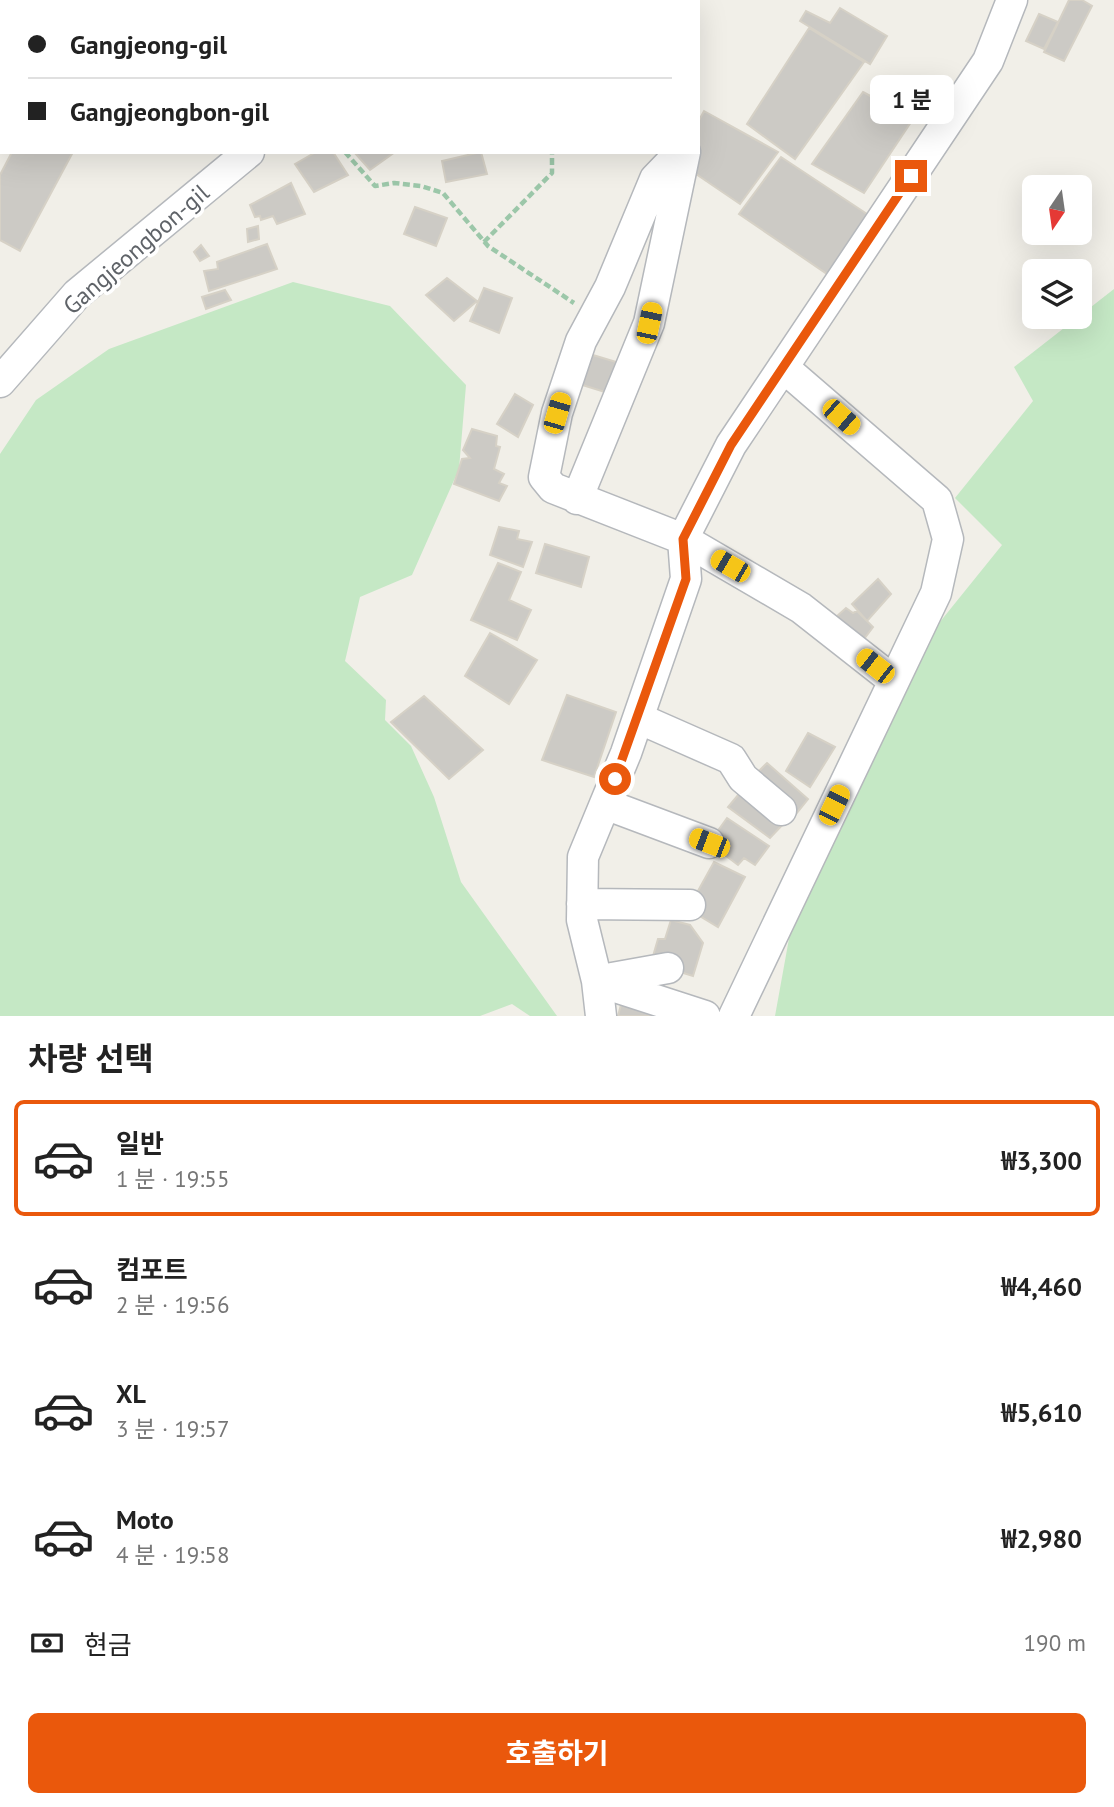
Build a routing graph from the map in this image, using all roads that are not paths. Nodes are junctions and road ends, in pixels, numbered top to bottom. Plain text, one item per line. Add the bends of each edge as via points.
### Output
1 (1012, 0) edge
2 (247, 154) edge
3 (681, 154) edge
4 (683, 154) edge
5 (782, 367) junction
6 (0, 382) edge
7 (578, 499) junction
8 (683, 539) junction
9 (894, 681) junction
10 (638, 718) junction
11 (605, 804) junction
12 (780, 810) dead end
13 (709, 843) dead end
14 (582, 904) junction
15 (690, 905) dead end
16 (668, 968) dead end
17 (597, 981) junction
18 (601, 1016) edge
19 (705, 1016) edge
20 (734, 1016) edge

1 - 5 street via 988,61
2 - 6 street, Gangjeongbon-gil via 77,294
3 - 7 street via 655,178 567,378 544,477 553,488
4 - 7 street via 649,323
5 - 8 street via 731,445
5 - 9 street via 937,500 948,539 936,593
7 - 8 street
8 - 9 street via 801,608
8 - 10 street via 686,579
9 - 20 street
10 - 11 street
10 - 12 street via 731,759 743,778
11 - 13 street
11 - 14 street via 583,857
14 - 15 street
14 - 17 street
16 - 17 street
17 - 18 street
17 - 19 street

